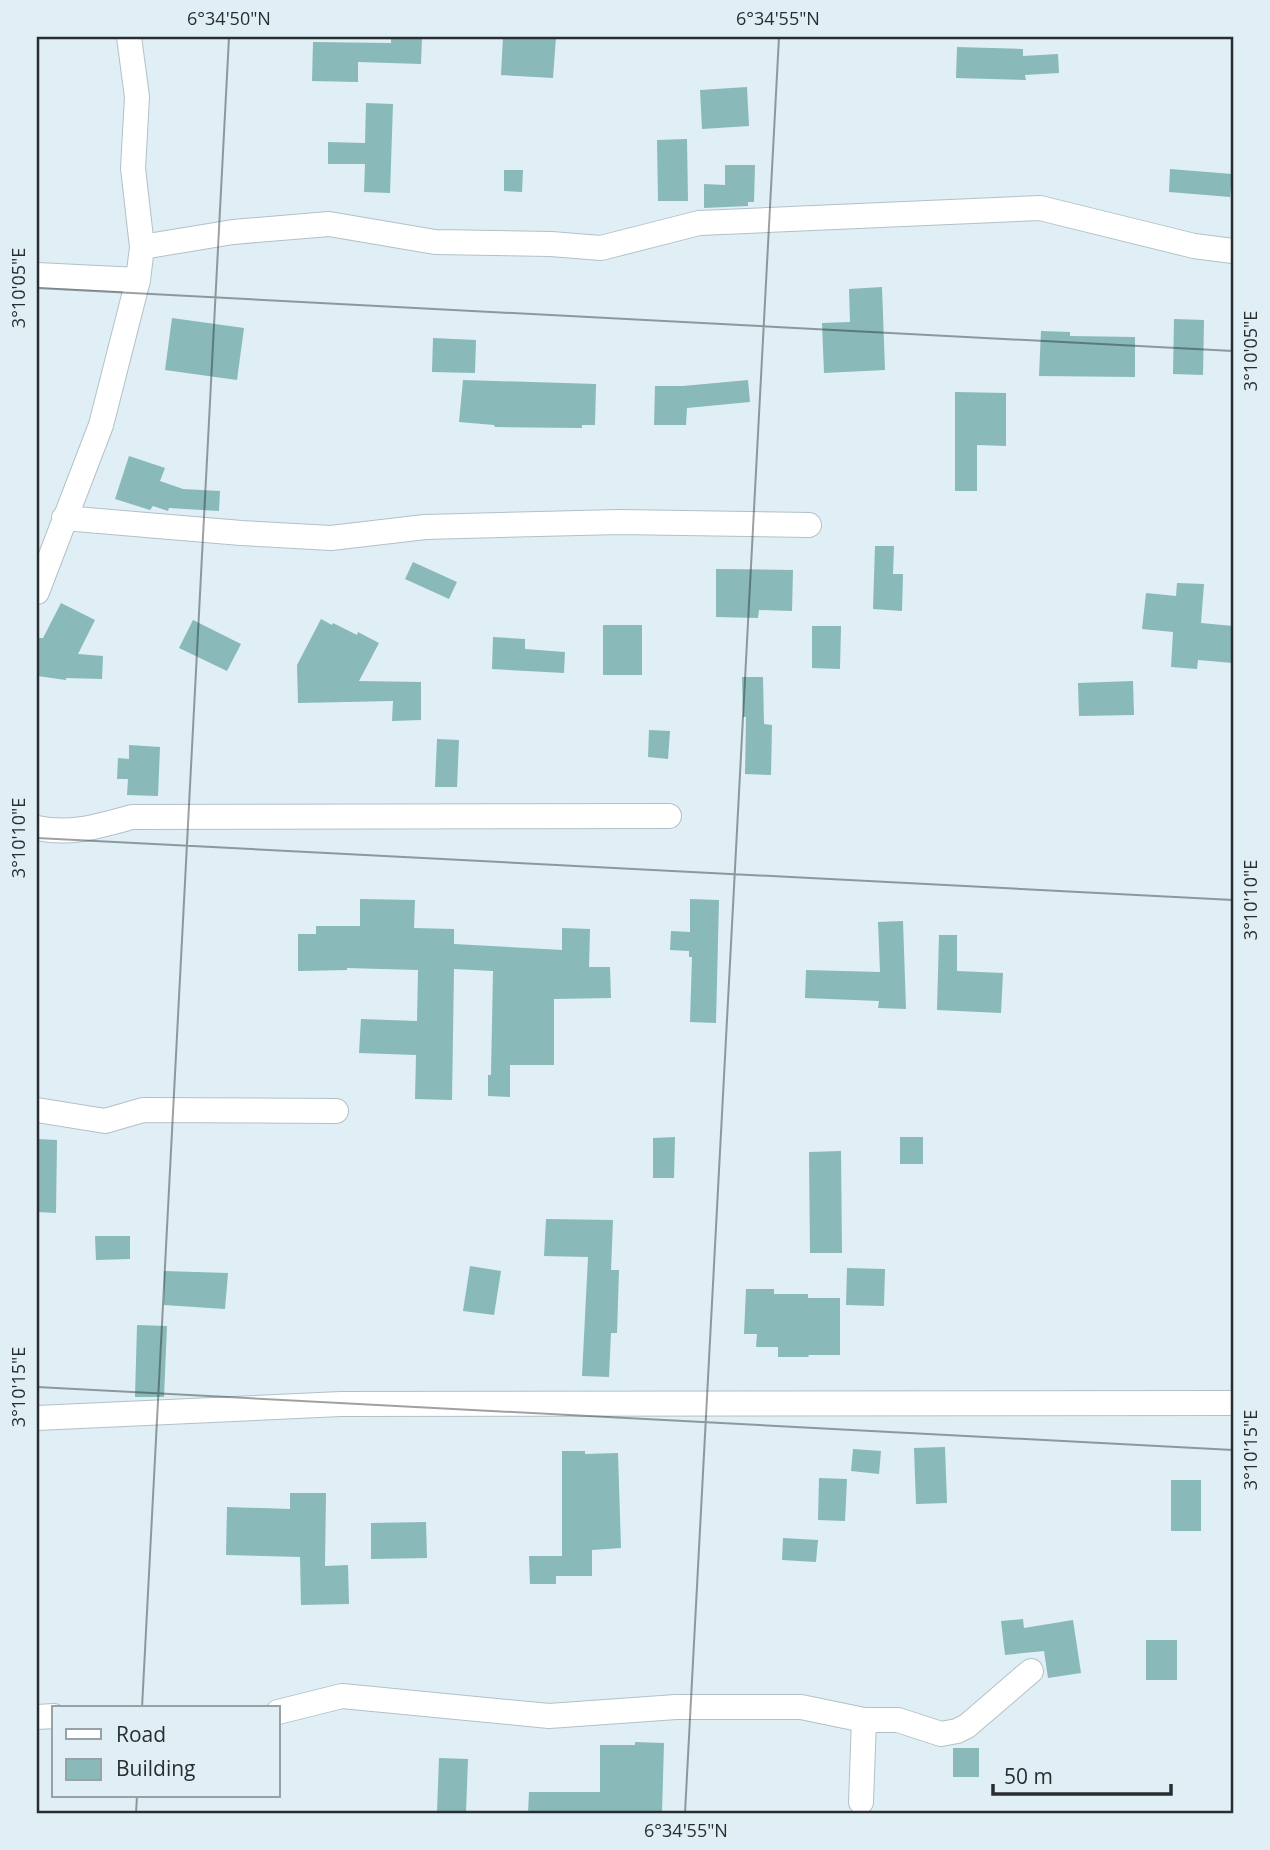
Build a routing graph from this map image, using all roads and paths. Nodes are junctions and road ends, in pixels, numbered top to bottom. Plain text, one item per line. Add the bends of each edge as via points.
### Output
1 (129, 37) edge
2 (142, 247) junction
3 (1233, 251) edge
4 (37, 275) edge
5 (138, 280) junction
6 (64, 518) junction
7 (809, 525) dead end
8 (37, 592) edge
9 (669, 816) dead end
10 (37, 828) edge
11 (37, 1110) edge
12 (336, 1111) dead end
13 (1233, 1403) edge
14 (37, 1418) edge
15 (1031, 1671) dead end
16 (280, 1712) edge
17 (864, 1720) junction
18 (861, 1802) dead end

1 - 2 street via 137,97 134,168
2 - 3 street via 233,232 330,224 435,242 601,248 699,223 1040,208 1194,246
2 - 5 street
4 - 5 street
5 - 6 street via 101,425
6 - 7 street via 331,538 425,527 619,522
6 - 8 street
9 - 10 street via 132,817 89,829
11 - 12 street via 105,1121 144,1110
13 - 14 street via 341,1404
15 - 17 street via 957,1731 942,1734 898,1720
16 - 17 street via 342,1696 549,1716 676,1707 801,1707
17 - 18 street

